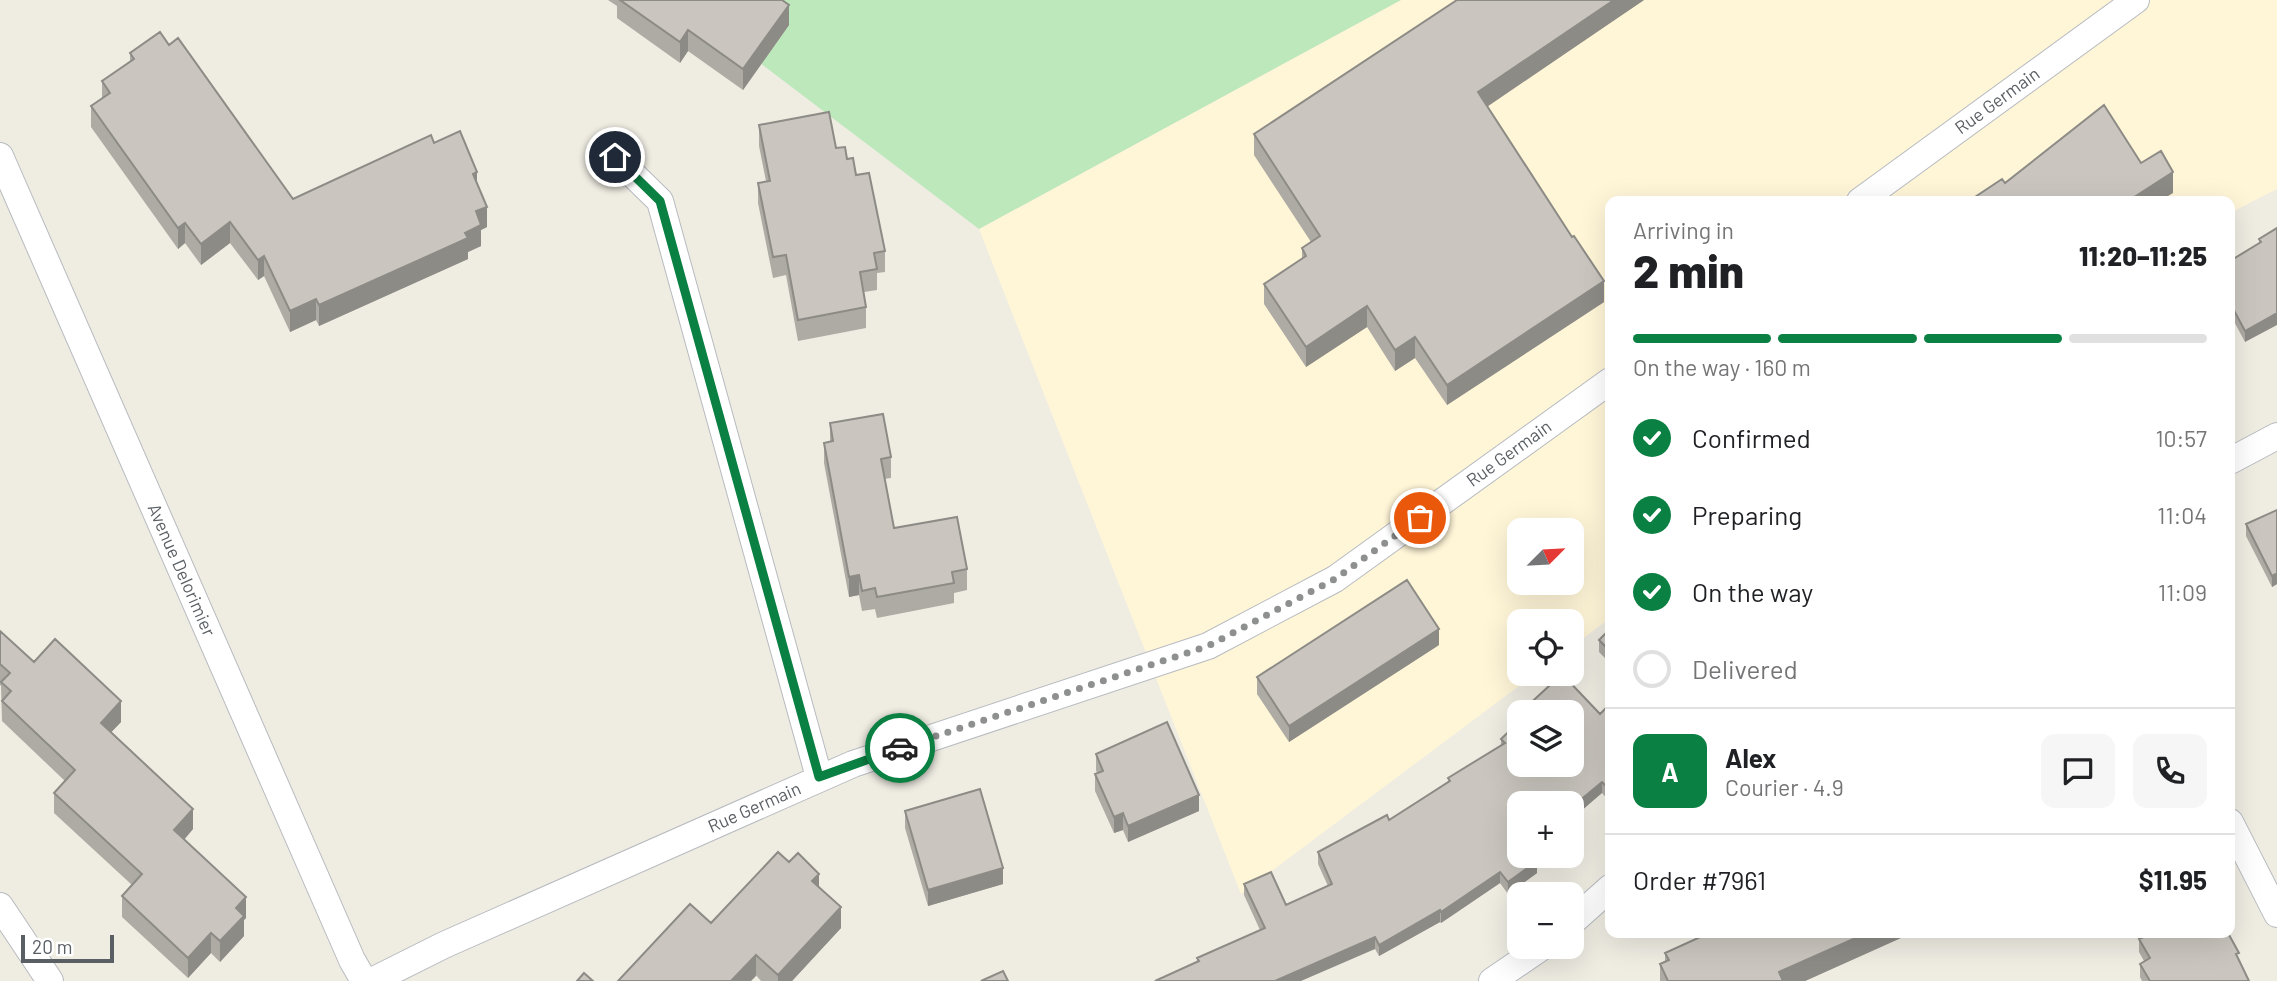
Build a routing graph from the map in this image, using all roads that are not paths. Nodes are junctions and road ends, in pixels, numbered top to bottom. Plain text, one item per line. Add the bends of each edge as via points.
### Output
1 (2136, 0) edge
2 (0, 156) edge
3 (615, 157) dead end
4 (1867, 196) edge
5 (1605, 385) edge
6 (2277, 436) edge
7 (2235, 458) edge
8 (819, 777) junction
9 (2235, 832) edge
10 (1605, 892) edge
11 (0, 906) edge
12 (1584, 911) edge
13 (2277, 914) edge
14 (1524, 959) edge
15 (50, 981) edge
16 (364, 981) edge
17 (372, 981) edge
18 (1492, 981) edge

1 - 4 street, Rue Germain
2 - 16 street, Avenue Delorimier
3 - 8 street via 660,201
5 - 8 street, Rue Germain via 1335,579 1208,646
6 - 7 street
8 - 17 street, Rue Germain via 444,944
9 - 13 street
10 - 12 street
11 - 15 street
14 - 18 street

